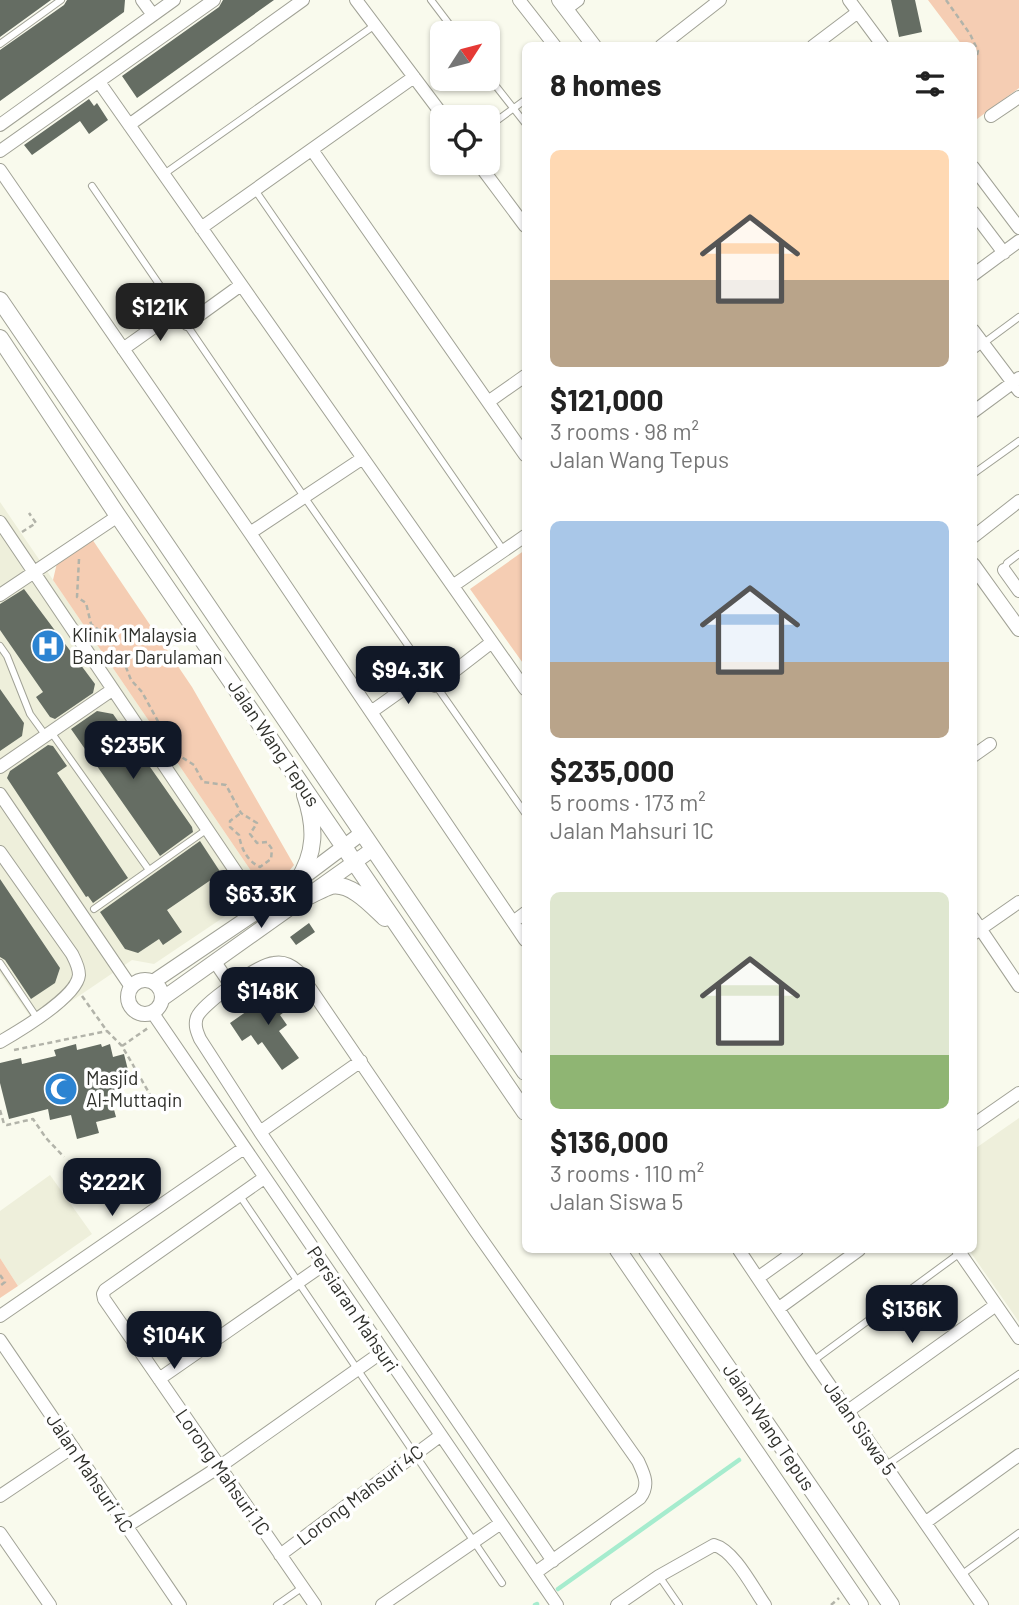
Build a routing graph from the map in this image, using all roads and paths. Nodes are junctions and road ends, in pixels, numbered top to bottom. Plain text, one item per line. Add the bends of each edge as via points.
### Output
1 (61, 0) edge
2 (142, 0) edge
3 (174, 0) edge
4 (214, 0) edge
5 (303, 0) edge
6 (356, 0) edge
7 (431, 0) edge
8 (519, 0) edge
9 (720, 0) edge
10 (849, 0) edge
11 (946, 0) edge
12 (568, 3) edge
13 (858, 12) junction
14 (153, 15) junction
15 (447, 21) edge
16 (375, 25) junction
17 (552, 42) edge
18 (592, 42) edge
19 (666, 42) edge
20 (818, 42) edge
21 (880, 42) edge
22 (974, 42) edge
23 (0, 44) edge
24 (414, 77) junction
25 (99, 82) junction
26 (500, 91) edge
27 (1019, 97) edge
28 (522, 102) edge
29 (435, 105) edge
30 (513, 108) junction
31 (991, 116) dead end
32 (500, 118) edge
33 (522, 119) edge
34 (0, 125) edge
35 (129, 125) junction
36 (312, 150) junction
37 (0, 151) edge
38 (0, 170) edge
39 (977, 172) edge
40 (164, 174) junction
41 (487, 175) edge
42 (92, 186) dead end
43 (255, 190) junction
44 (977, 217) edge
45 (522, 222) edge
46 (201, 228) junction
47 (1019, 228) edge
48 (1019, 241) edge
49 (1004, 253) junction
50 (977, 272) edge
51 (242, 285) junction
52 (0, 300) edge
53 (178, 310) junction
54 (1019, 317) edge
55 (187, 324) junction
56 (0, 338) edge
57 (978, 347) edge
58 (123, 349) junction
59 (522, 378) edge
60 (1017, 384) edge
61 (488, 402) junction
62 (977, 409) edge
63 (1019, 440) edge
64 (522, 451) edge
65 (363, 458) junction
66 (977, 471) edge
67 (304, 498) junction
68 (1019, 502) edge
69 (29, 513) dead end
70 (118, 516) junction
71 (0, 522) edge
72 (250, 533) junction
73 (977, 534) edge
74 (522, 538) edge
75 (11, 539) junction
76 (71, 548) junction
77 (504, 551) junction
78 (1019, 554) edge
79 (1004, 570) joint
80 (977, 571) edge
81 (34, 572) junction
82 (454, 586) junction
83 (1019, 591) edge
84 (0, 595) edge
85 (1019, 629) edge
86 (492, 642) junction
87 (0, 646) edge
88 (426, 673) junction
89 (522, 685) edge
90 (435, 686) junction
91 (112, 690) junction
92 (371, 712) junction
93 (48, 734) junction
94 (990, 744) dead end
95 (977, 753) edge
96 (0, 767) edge
97 (299, 780) junction
98 (0, 794) edge
99 (522, 809) edge
100 (241, 813) junction
101 (206, 830) junction
102 (362, 833) junction
103 (344, 846) junction
104 (373, 849) junction
105 (0, 852) edge
106 (356, 863) junction
107 (149, 870) junction
108 (297, 882) junction
109 (309, 896) junction
110 (1019, 902) edge
111 (93, 909) dead end
112 (261, 909) junction
113 (522, 915) edge
114 (513, 922) junction
115 (977, 926) edge
116 (977, 930) edge
117 (403, 933) junction
118 (522, 936) edge
119 (215, 962) junction
120 (0, 963) edge
121 (78, 979) junction
122 (153, 982) junction
123 (1019, 986) edge
124 (131, 987) junction
125 (232, 987) junction
126 (162, 999) junction
127 (156, 1017) junction
128 (37, 1018) junction
129 (107, 1031) junction
130 (122, 1046) junction
131 (3, 1048) edge
132 (361, 1060) junction
133 (522, 1068) edge
134 (223, 1075) junction
135 (204, 1089) junction
136 (1019, 1093) edge
137 (152, 1098) dead end
138 (522, 1108) edge
139 (0, 1110) edge
140 (977, 1122) edge
141 (260, 1132) junction
142 (244, 1147) junction
143 (64, 1157) dead end
144 (264, 1178) junction
145 (239, 1195) junction
146 (620, 1253) edge
147 (649, 1253) edge
148 (741, 1253) edge
149 (793, 1253) edge
150 (855, 1253) edge
151 (956, 1253) edge
152 (960, 1253) edge
153 (323, 1265) junction
154 (0, 1275) edge
155 (759, 1277) junction
156 (298, 1282) junction
157 (0, 1286) edge
158 (996, 1305) junction
159 (779, 1308) junction
160 (0, 1316) edge
161 (1019, 1338) edge
162 (0, 1340) edge
163 (382, 1352) junction
164 (813, 1361) junction
165 (357, 1369) junction
166 (1019, 1374) edge
167 (159, 1379) junction
168 (848, 1411) junction
169 (440, 1436) junction
170 (73, 1447) junction
171 (415, 1454) junction
172 (1019, 1455) edge
173 (219, 1466) junction
174 (885, 1466) junction
175 (0, 1496) edge
176 (926, 1522) junction
177 (501, 1523) junction
178 (127, 1526) junction
179 (0, 1533) edge
180 (1019, 1533) edge
181 (475, 1542) junction
182 (280, 1555) junction
183 (553, 1561) junction
184 (535, 1573) junction
185 (961, 1575) junction
186 (659, 1576) junction
187 (502, 1583) dead end
188 (303, 1587) junction
189 (50, 1605) edge
190 (180, 1605) edge
191 (277, 1605) edge
192 (315, 1605) edge
193 (382, 1605) edge
194 (557, 1605) edge
195 (617, 1605) edge
196 (679, 1605) edge
197 (765, 1605) edge
198 (860, 1605) edge
199 (891, 1605) edge
200 (982, 1605) edge

1 - 23 lane
2 - 14 street
3 - 14 street
4 - 25 street
5 - 35 street
6 - 16 street
7 - 15 lane
8 - 17 street
9 - 19 street
10 - 13 street
11 - 22 path
12 - 18 street
13 - 20 street
13 - 21 street
14 - 34 street
16 - 24 street
16 - 40 lane
24 - 29 street
24 - 36 street
25 - 35 street
25 - 37 street
26 - 30 lane
27 - 31 street
28 - 30 lane
30 - 32 lane
30 - 33 lane
35 - 40 street
36 - 43 street
36 - 61 street
38 - 58 street
39 - 47 street
40 - 46 street
41 - 45 street
42 - 53 lane
43 - 46 street
43 - 77 lane
44 - 49 street
46 - 51 street
48 - 49 street
49 - 50 street
51 - 55 street
51 - 65 street
52 - 102 main road, Jalan Wang Tepus
53 - 55 lane
53 - 58 street
54 - 57 lane
55 - 67 lane
56 - 70 main road, Jalan Wang Tepus
57 - 60 street
58 - 72 street
59 - 61 street
60 - 62 street
61 - 64 street
63 - 66 lane
65 - 67 street
65 - 82 street
67 - 72 street
67 - 88 lane
68 - 73 street
69 - 75 path via 36,523
70 - 76 street
70 - 97 main road, Jalan Wang Tepus
71 - 75 street
72 - 92 street
74 - 77 street
75 - 81 street
76 - 81 street
76 - 100 path via 79,559 77,597 86,603 91,624 107,636 160,725 179,743 180,756 194,765 202,782 226,785
77 - 82 street
78 - 79 lane
79 - 83 street
80 - 85 street
81 - 84 street
81 - 91 street
82 - 86 street
86 - 89 street
86 - 90 street
87 - 93 lane via 30,714
88 - 90 lane
88 - 92 street
90 - 99 lane
91 - 93 street
91 - 101 street
92 - 114 street
93 - 96 street
93 - 107 lane
94 - 95 street
97 - 103 main road, Jalan Wang Tepus
97 - 108 main road via 313,835 308,865
98 - 124 street
100 - 100 path via 230,821 230,827 260,867 271,859 272,849 267,842 257,843 250,834 257,823
101 - 107 lane
101 - 112 street
102 - 103 street
102 - 104 main road, Jalan Wang Tepus
103 - 106 main road, Jalan Wang Tepus
103 - 108 street
104 - 106 street
104 - 133 main road, Jalan Wang Tepus
105 - 121 street via 72,954 79,968
106 - 109 street
106 - 117 main road, Jalan Wang Tepus
107 - 111 lane
108 - 112 street
109 - 117 main road via 331,886 352,890
109 - 119 street
110 - 115 street
112 - 122 street
113 - 114 street
114 - 118 street
116 - 123 street
117 - 138 main road, Jalan Wang Tepus
119 - 125 street
119 - 126 street
120 - 128 lane
121 - 128 street via 73,990
121 - 129 path via 81,994
122 - 124 street via 139,981
122 - 126 street
124 - 127 street via 131,1005
125 - 132 street via 270,963 293,967
125 - 134 street via 205,1007 196,1024
126 - 127 street
127 - 130 path
127 - 135 street, Persiaran Mahsuri
128 - 131 street
129 - 130 path
129 - 131 path
130 - 137 path
132 - 141 street
132 - 183 street via 644,1474 646,1488 640,1498
134 - 135 street
134 - 141 street
135 - 142 street, Persiaran Mahsuri
136 - 140 street
139 - 143 path via 7,1125 36,1121
141 - 183 street
142 - 144 street, Persiaran Mahsuri
142 - 160 street
144 - 145 street, Lorong Mahsuri 1C
144 - 153 street, Persiaran Mahsuri
145 - 156 lane
145 - 167 street, Lorong Mahsuri 1C via 103,1294
146 - 198 main road, Jalan Wang Tepus
147 - 199 main road, Jalan Wang Tepus
148 - 155 street, Jalan Siswa 5
149 - 155 street
150 - 159 street
151 - 164 lane
152 - 158 street
153 - 156 street
153 - 163 street, Persiaran Mahsuri
154 - 157 path via 5,1282
155 - 159 street, Jalan Siswa 5
156 - 165 lane
156 - 167 street
158 - 161 street
158 - 168 street
159 - 164 street, Jalan Siswa 5
162 - 170 street, Jalan Mahsuri 4C
163 - 165 street
163 - 169 street, Persiaran Mahsuri
164 - 168 street, Jalan Siswa 5
165 - 171 lane
165 - 173 street
166 - 174 lane
167 - 173 street, Lorong Mahsuri 1C
168 - 174 street, Jalan Siswa 5
169 - 171 street, Lorong Mahsuri 4C
169 - 177 street, Persiaran Mahsuri
170 - 175 street
170 - 178 street, Jalan Mahsuri 4C
171 - 181 lane
171 - 182 street, Lorong Mahsuri 4C
172 - 176 street
173 - 178 street
173 - 182 street, Lorong Mahsuri 1C
174 - 176 street, Jalan Siswa 5
176 - 185 street, Jalan Siswa 5
177 - 181 street
177 - 184 street, Persiaran Mahsuri
178 - 190 street, Jalan Mahsuri 4C
179 - 189 street
180 - 185 lane
181 - 187 lane
181 - 193 street
182 - 188 street, Lorong Mahsuri 1C
183 - 184 street
184 - 194 street, Persiaran Mahsuri
185 - 200 street, Jalan Siswa 5
186 - 195 street
186 - 196 lane
186 - 197 street via 709,1546 721,1546
188 - 191 lane
188 - 192 street, Lorong Mahsuri 1C

